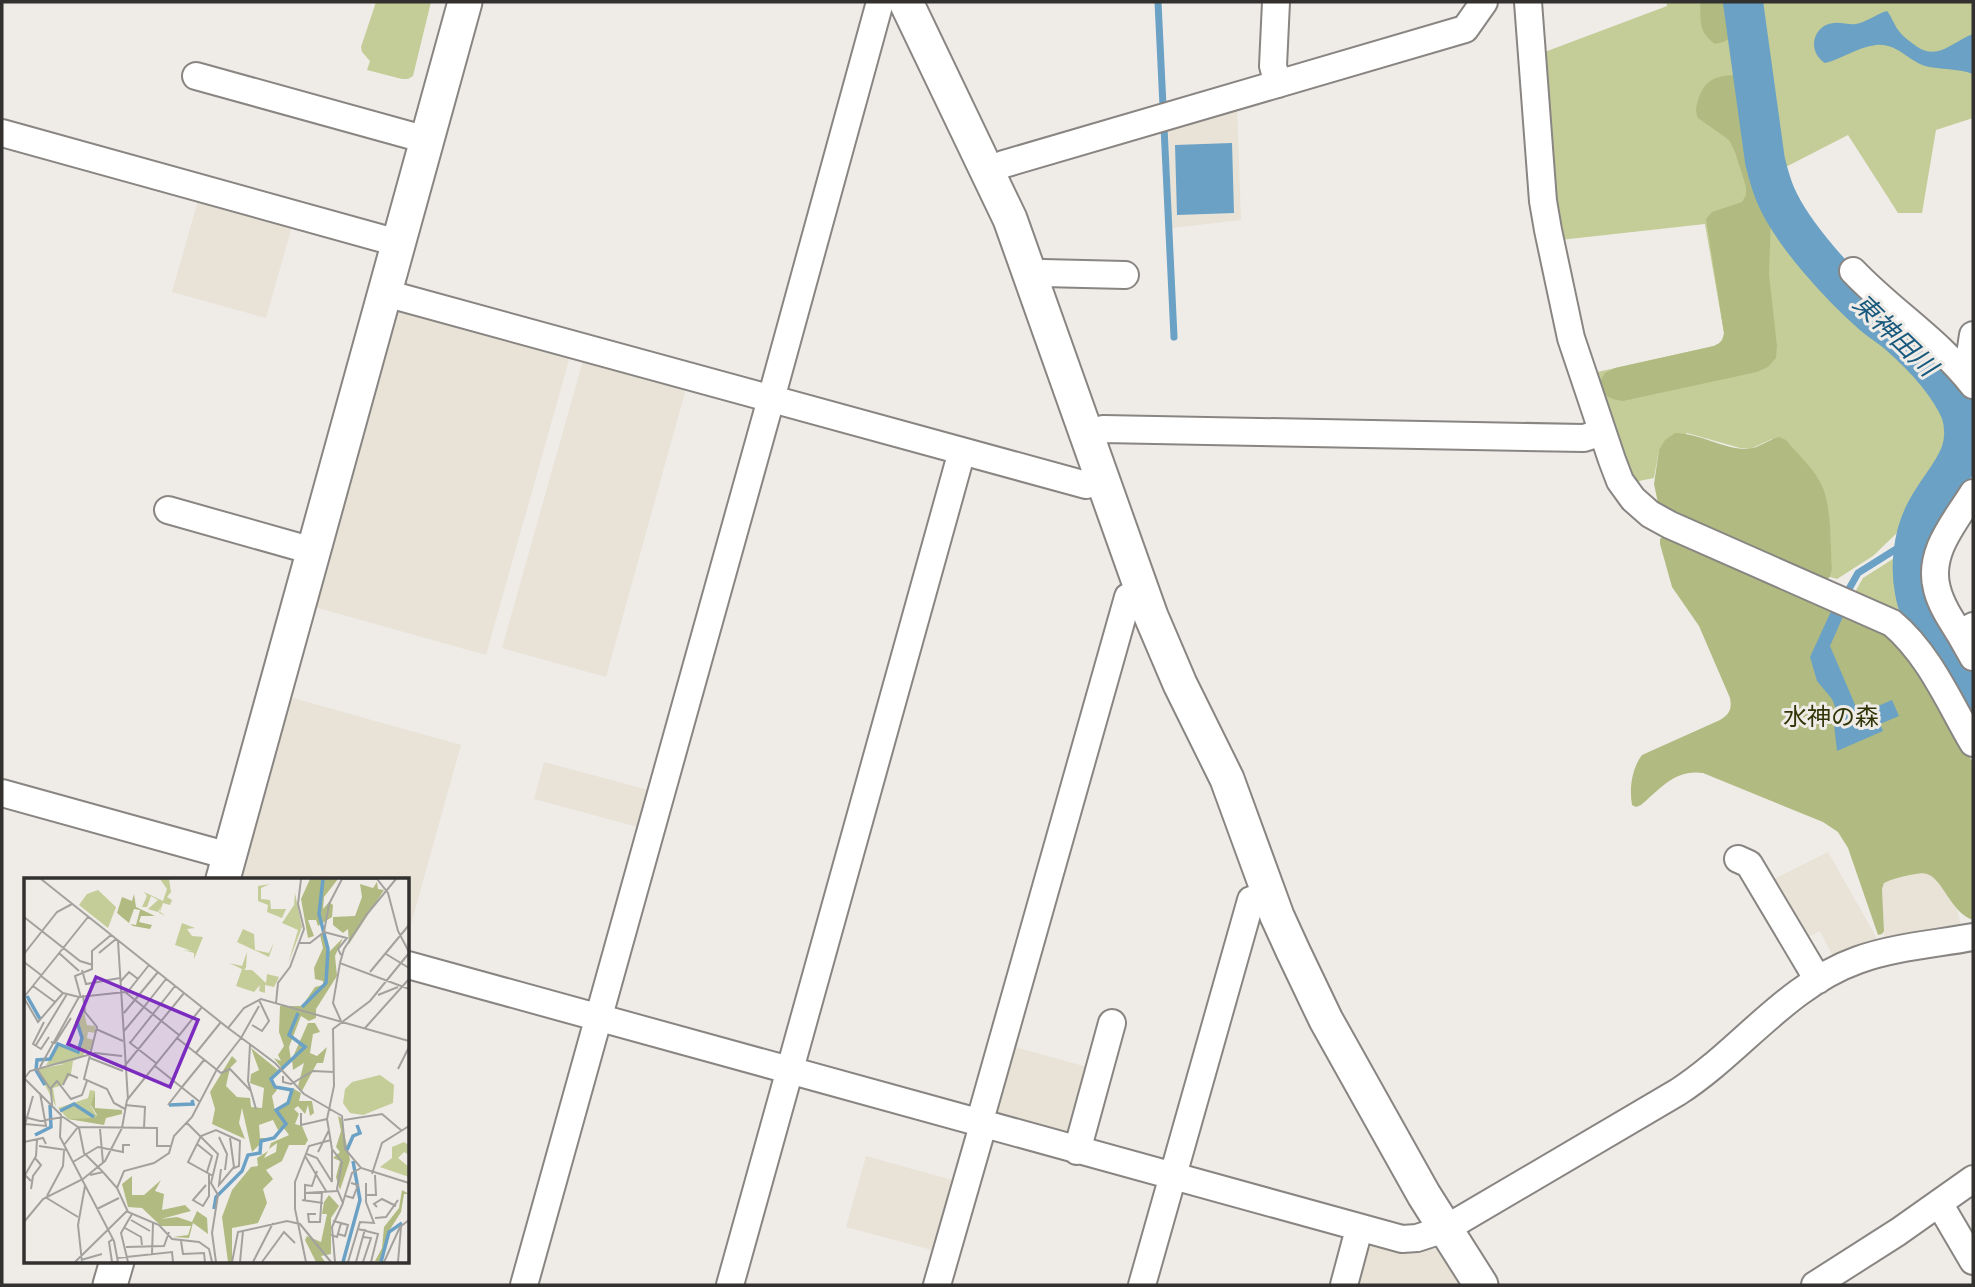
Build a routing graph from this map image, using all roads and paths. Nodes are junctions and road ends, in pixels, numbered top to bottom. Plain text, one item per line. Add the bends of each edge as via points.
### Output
1 (465, 2) edge
2 (880, 2) edge
3 (906, 2) edge
4 (1276, 2) edge
5 (1484, 2) edge
6 (1528, 2) edge
7 (196, 76) dead end
8 (1278, 83) junction
9 (2, 133) edge
10 (427, 140) junction
11 (988, 171) junction
12 (398, 243) junction
13 (1853, 271) dead end
14 (1125, 275) dead end
15 (1031, 277) junction
16 (385, 293) junction
17 (1973, 335) edge
18 (1968, 379) edge
19 (771, 399) junction
20 (1602, 432) junction
21 (1087, 435) junction
22 (962, 451) junction
23 (1102, 480) junction
24 (1973, 494) edge
25 (168, 510) dead end
26 (313, 551) junction
27 (1142, 592) junction
28 (1966, 630) edge
29 (1973, 657) edge
30 (1973, 743) edge
31 (2, 793) edge
32 (1738, 859) dead end
33 (226, 868) edge
34 (1269, 894) junction
35 (1973, 937) edge
36 (410, 966) edge
37 (1818, 980) junction
38 (599, 1018) junction
39 (1112, 1023) dead end
40 (789, 1071) junction
41 (981, 1124) junction
42 (1077, 1151) junction
43 (1172, 1177) junction
44 (1973, 1179) edge
45 (1940, 1203) junction
46 (1359, 1229) junction
47 (1445, 1229) junction
48 (117, 1262) edge
49 (1973, 1262) edge
50 (110, 1285) edge
51 (524, 1285) edge
52 (730, 1285) edge
53 (937, 1285) edge
54 (1142, 1285) edge
55 (1344, 1285) edge
56 (1481, 1285) edge
57 (1815, 1285) edge

1 - 10 street
2 - 19 street
3 - 11 street
4 - 8 street via 1273,66
5 - 8 street via 1465,29
6 - 20 street via 1545,215 1571,338
7 - 10 street
8 - 11 street
9 - 12 street
10 - 12 street
11 - 15 street
12 - 16 street
13 - 18 street
14 - 15 street via 1043,273
15 - 21 street
16 - 19 street
16 - 26 street
17 - 18 street
19 - 22 street
19 - 38 street
20 - 21 street via 1584,438 1103,429
20 - 30 street via 1620,481 1650,514 1843,600 1908,637
21 - 23 street
22 - 23 street via 1086,485
22 - 40 street
23 - 27 street
24 - 28 street via 1943,540 1934,573 1943,606
25 - 26 street
26 - 33 street
27 - 34 street via 1227,779
27 - 41 street via 1128,597
28 - 29 street
31 - 33 street
32 - 37 street via 1749,864
34 - 43 street via 1251,900
34 - 47 street via 1326,1020
35 - 37 street via 1878,953
36 - 38 street
37 - 47 street via 1693,1082
38 - 40 street
38 - 51 street
39 - 42 street
40 - 41 street
40 - 52 street
41 - 42 street
41 - 53 street
42 - 43 street
43 - 46 street
43 - 54 street
44 - 45 street
45 - 49 street
45 - 57 street
46 - 47 street via 1402,1239
46 - 55 street
47 - 56 street
48 - 50 street

